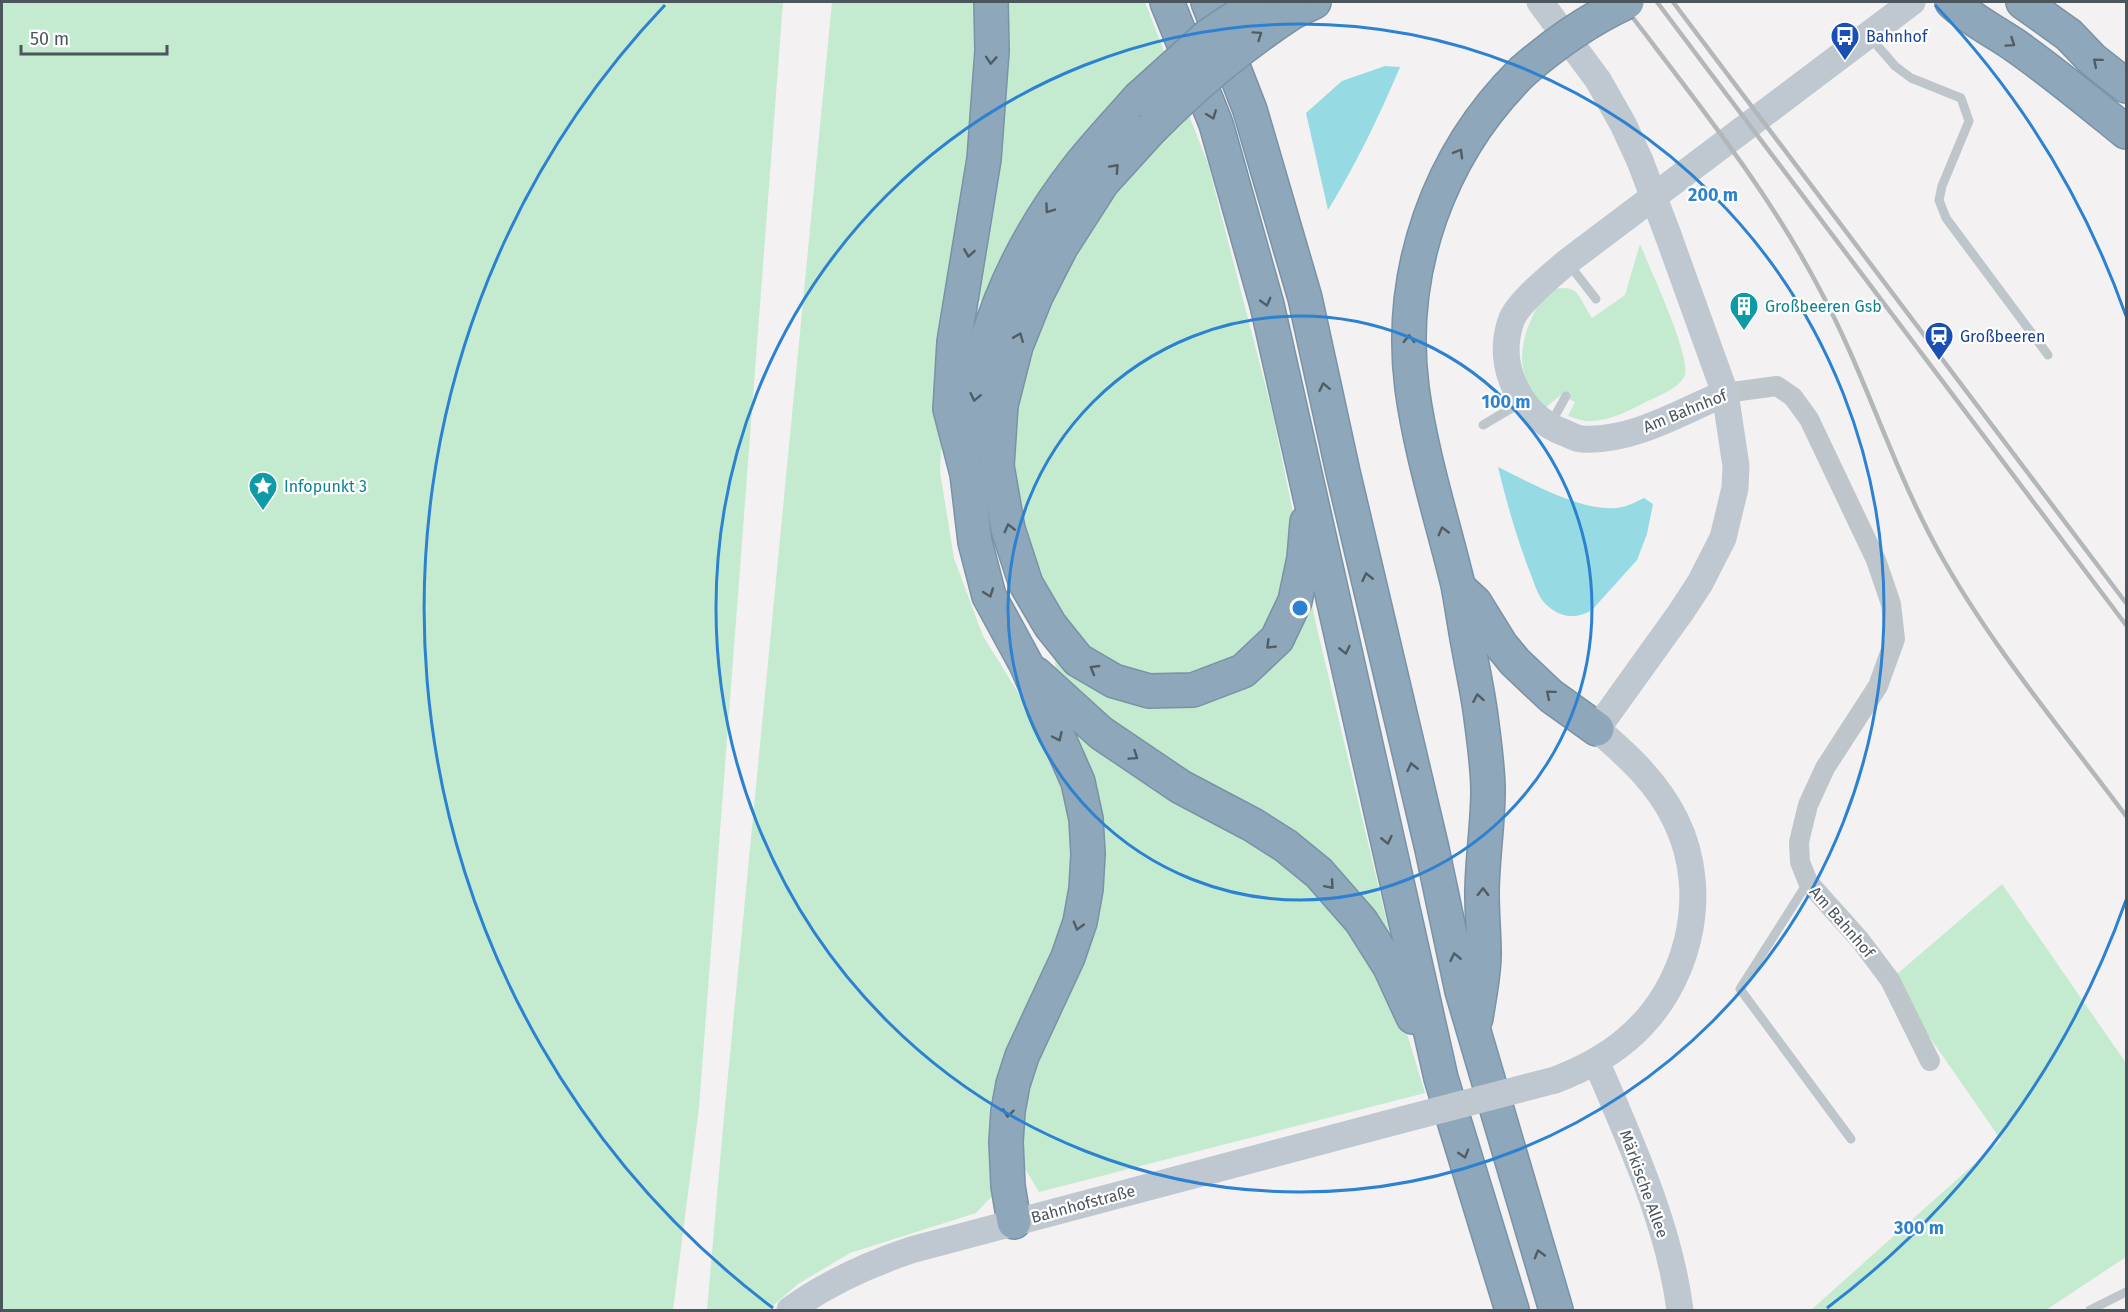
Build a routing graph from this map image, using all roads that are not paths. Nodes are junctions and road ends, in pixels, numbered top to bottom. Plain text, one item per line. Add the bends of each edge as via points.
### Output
1 (991, 2) edge
2 (1167, 2) edge
3 (1208, 2) edge
4 (1259, 2) edge
5 (1540, 2) edge
6 (1627, 2) edge
7 (1912, 2) edge
8 (2023, 2) edge
9 (1949, 5) edge
10 (1303, 7) edge
11 (1867, 35) junction
12 (2127, 86) edge
13 (2127, 132) edge
14 (1567, 262) junction
15 (1596, 299) dead end
16 (2048, 356) dead end
17 (1725, 393) junction
18 (1566, 396) dead end
19 (1522, 402) junction
20 (1483, 425) dead end
21 (1549, 427) junction
22 (967, 474) junction
23 (1309, 490) junction
24 (1458, 587) junction
25 (1026, 664) junction
26 (1597, 729) junction
27 (1808, 882) junction
28 (1474, 1034) junction
29 (1596, 1061) junction
30 (1930, 1061) dead end
31 (1441, 1077) junction
32 (1851, 1139) dead end
33 (1014, 1222) junction
34 (2127, 1292) edge
35 (790, 1311) edge
36 (1512, 1311) edge
37 (1556, 1311) edge
38 (1680, 1311) edge
39 (2090, 1311) edge

1 -> 22 highway via 992,51 984,159 954,342 950,409
2 -> 23 highway via 1216,124 1267,305
28 -> 3 highway via 1305,298 1250,110
4 -> 22 highway, bridge via 1208,36 1138,99 1079,167 1038,225 1009,281 987,340 973,407
5 - 17 main road, bridge via 1598,80 1623,124
24 -> 6 highway, bridge via 1433,495 1412,386 1409,315 1427,225 1460,151 1522,72 1570,34
7 - 11 main road, Am Bahnhof
12 -> 8 highway via 2069,35
9 -> 13 highway via 2013,44
23 -> 10 highway, bridge via 1305,558 1295,601 1277,639 1243,671 1193,690 1149,691 1114,681 1077,660 1050,625 1026,584 1008,529 998,466 1001,405 1016,345 1066,238 1101,183 1219,65
11 - 14 main road, Am Bahnhof
11 - 16 lane via 1911,78 1961,98 1969,121 1939,200 1946,218
14 - 15 lane
14 - 19 main road, Am Bahnhof via 1532,293 1511,320 1506,352 1513,384
17 - 21 main road, Am Bahnhof via 1624,436 1581,439
17 - 26 main road via 1736,466 1723,538 1681,612
17 - 27 street, Am Bahnhof via 1777,386 1793,397 1809,418 1876,560 1892,604 1894,639 1878,686 1825,768 1808,805 1799,842 1800,862
18 - 21 lane
19 - 20 lane
19 - 21 main road, Am Bahnhof
22 -> 25 highway via 975,542 989,596
23 -> 31 highway
26 -> 24 highway via 1551,696 1515,662 1475,603
28 -> 24 highway via 1484,957 1482,893 1488,789
25 -> 31 highway via 1101,733 1181,787 1254,825 1319,873 1361,921 1390,967
25 -> 33 highway via 1077,782 1086,819 1088,854 1080,922 1013,1084 1006,1142
26 - 29 main road, Bahnhofstraße via 1643,770 1666,803 1685,843 1693,894 1687,943 1670,986 1642,1026
27 - 30 street, Am Bahnhof via 1890,980
27 - 32 lane via 1740,989
37 -> 28 highway
29 - 33 main road, Bahnhofstraße, bridge via 1555,1080
29 - 38 main road, Märkische Allee via 1658,1219
31 -> 36 highway
33 - 35 main road, Bahnhofstraße via 876,1262 841,1278
34 - 39 lane

